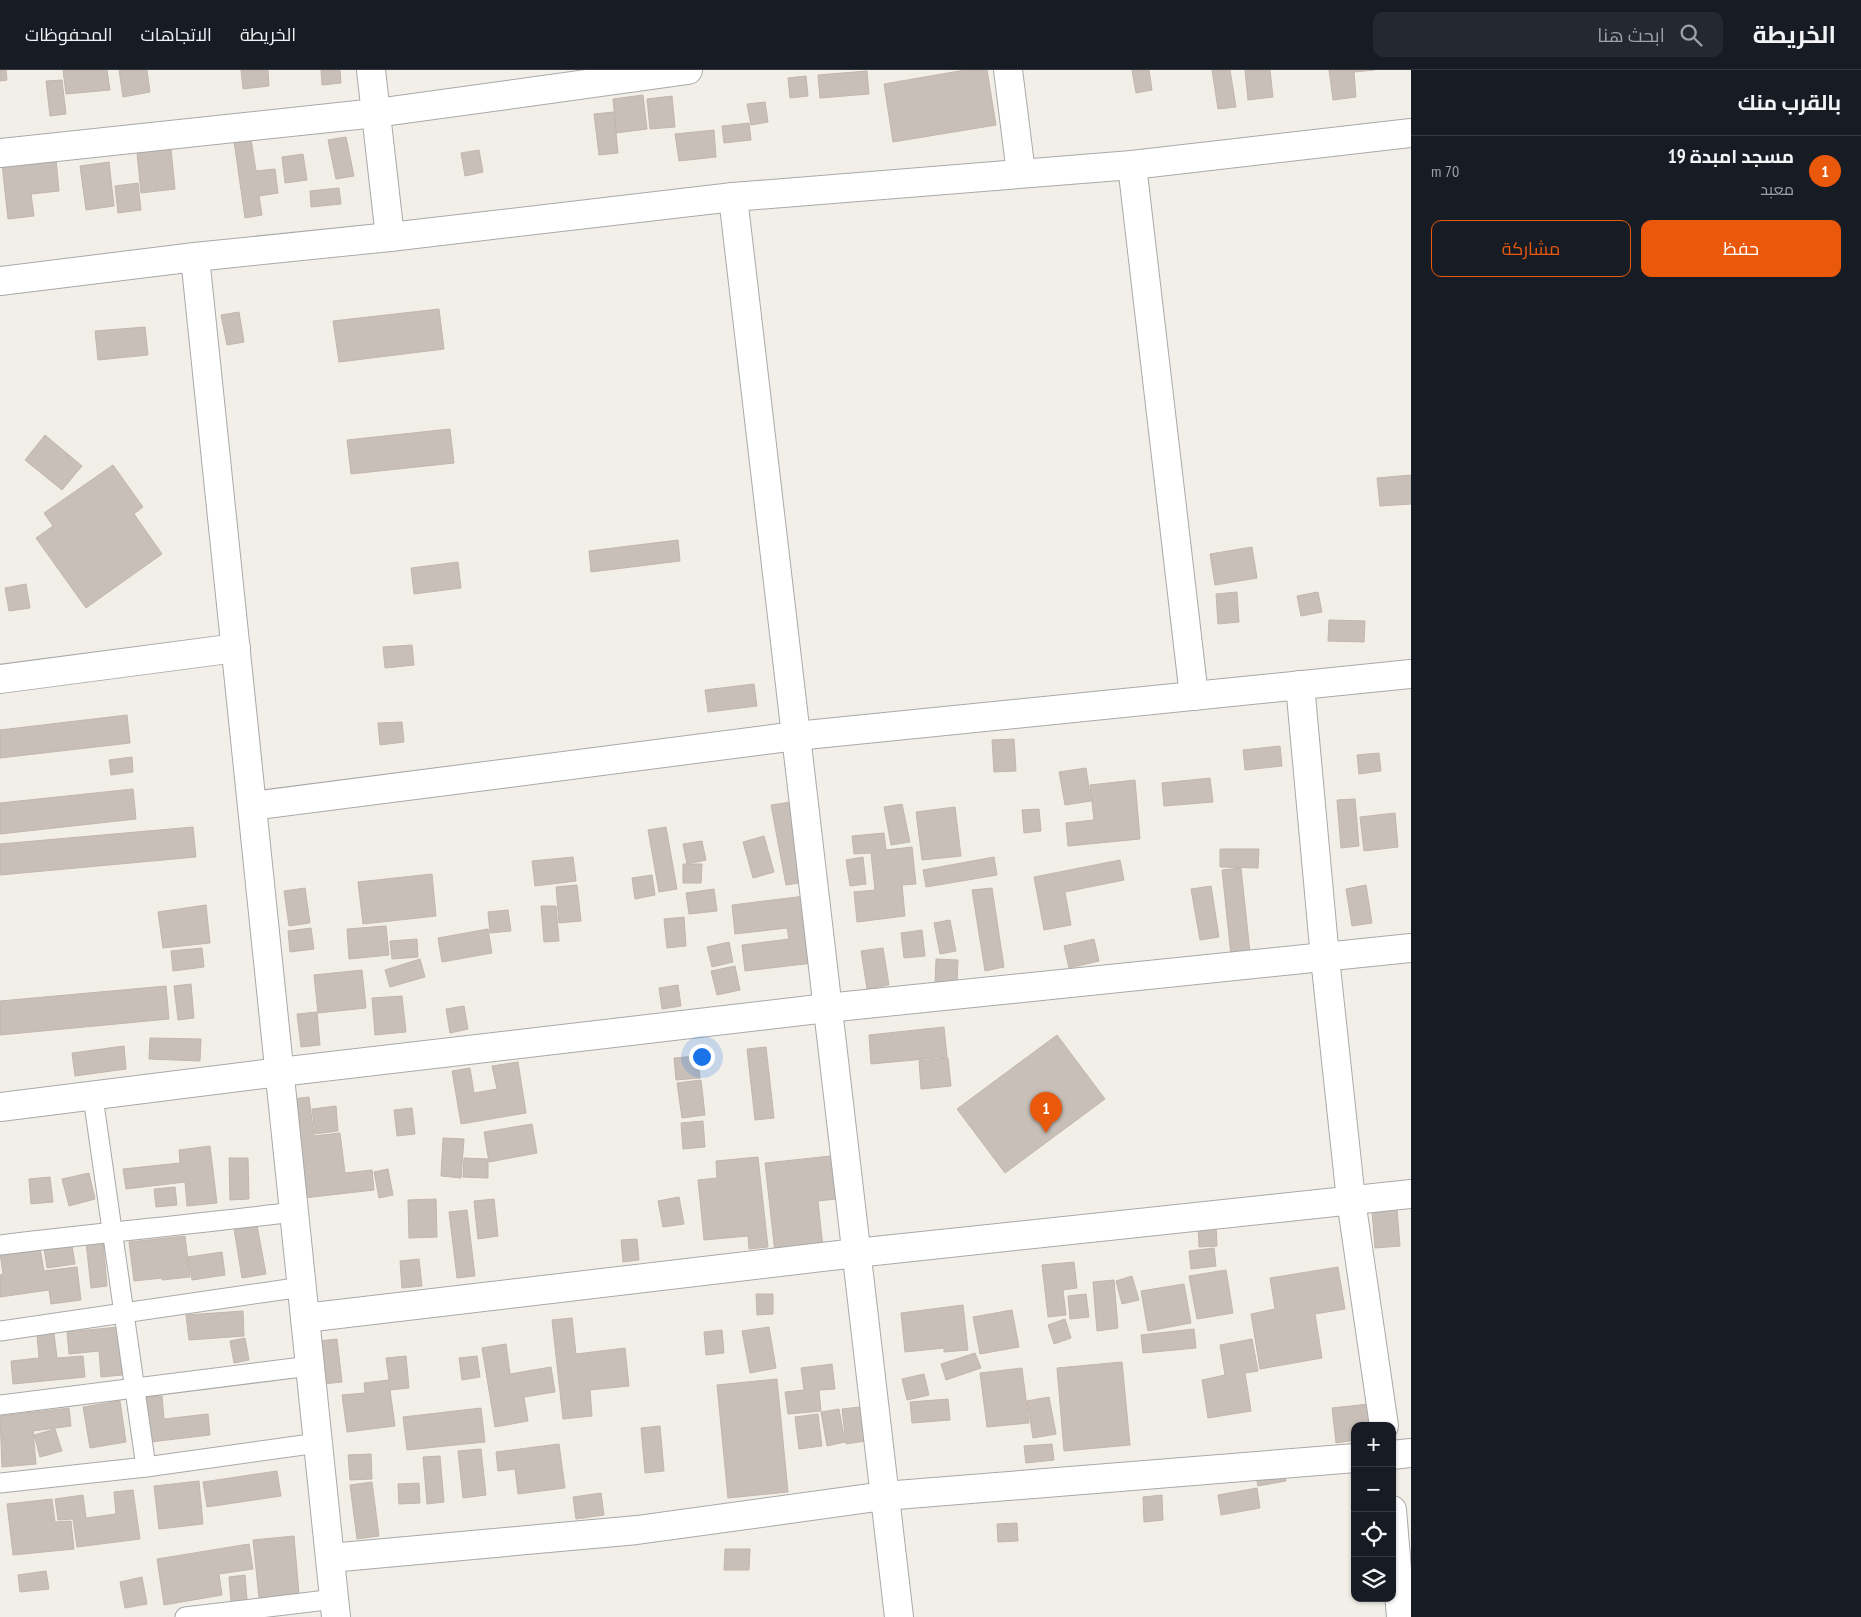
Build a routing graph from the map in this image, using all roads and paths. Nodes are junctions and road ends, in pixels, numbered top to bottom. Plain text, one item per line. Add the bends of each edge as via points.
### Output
1 (372, 70) edge
2 (688, 70) edge
3 (1008, 70) edge
4 (376, 113) junction
5 (1411, 133) edge
6 (0, 153) edge
7 (1132, 165) junction
8 (1021, 173) junction
9 (733, 197) junction
10 (390, 237) junction
11 (195, 257) junction
12 (0, 281) edge
13 (236, 648) junction
14 (1411, 674) edge
15 (0, 679) edge
16 (1300, 685) junction
17 (1194, 696) junction
18 (796, 736) junction
19 (252, 806) junction
20 (1411, 948) edge
21 (1325, 958) junction
22 (827, 1008) junction
23 (280, 1072) junction
24 (93, 1097) junction
25 (0, 1107) edge
26 (1411, 1194) edge
27 (1351, 1200) junction
28 (294, 1212) junction
29 (112, 1231) junction
30 (0, 1245) edge
31 (856, 1253) junction
32 (302, 1287) junction
33 (124, 1313) junction
34 (305, 1318) junction
35 (0, 1330) edge
36 (310, 1366) junction
37 (135, 1389) junction
38 (0, 1405) edge
39 (1383, 1422) edge
40 (318, 1443) junction
41 (1411, 1453) edge
42 (1396, 1455) edge
43 (1351, 1458) edge
44 (146, 1467) junction
45 (0, 1483) edge
46 (884, 1496) junction
47 (1392, 1512) edge
48 (330, 1558) junction
49 (335, 1608) edge
50 (185, 1617) edge
51 (899, 1617) edge
52 (1401, 1617) edge

1 - 4 street
2 - 4 street
3 - 8 street
4 - 6 street
4 - 10 street
5 - 7 street
7 - 8 street
7 - 17 street
8 - 9 street
9 - 10 street
9 - 18 street
10 - 11 street
11 - 12 street
11 - 13 street
13 - 15 street
13 - 19 street
14 - 16 street
16 - 17 street
16 - 21 street
17 - 18 street
18 - 19 street
18 - 22 street
19 - 23 street
20 - 21 street
21 - 22 street
21 - 27 street
22 - 23 street
22 - 31 street
23 - 24 street
23 - 28 street
24 - 25 street
24 - 29 lane
26 - 27 street
27 - 31 street
27 - 39 street
28 - 29 lane
28 - 32 street
29 - 30 lane
29 - 33 lane
31 - 34 street
31 - 46 street
32 - 33 lane
32 - 34 street
33 - 35 lane
33 - 37 lane
34 - 36 street
36 - 37 lane
36 - 40 street
37 - 38 lane
37 - 44 lane
40 - 44 lane
40 - 48 street
41 - 42 street
43 - 46 street
44 - 45 lane
46 - 48 street via 637,1530
46 - 51 street
47 - 52 street
48 - 49 street
49 - 50 lane

